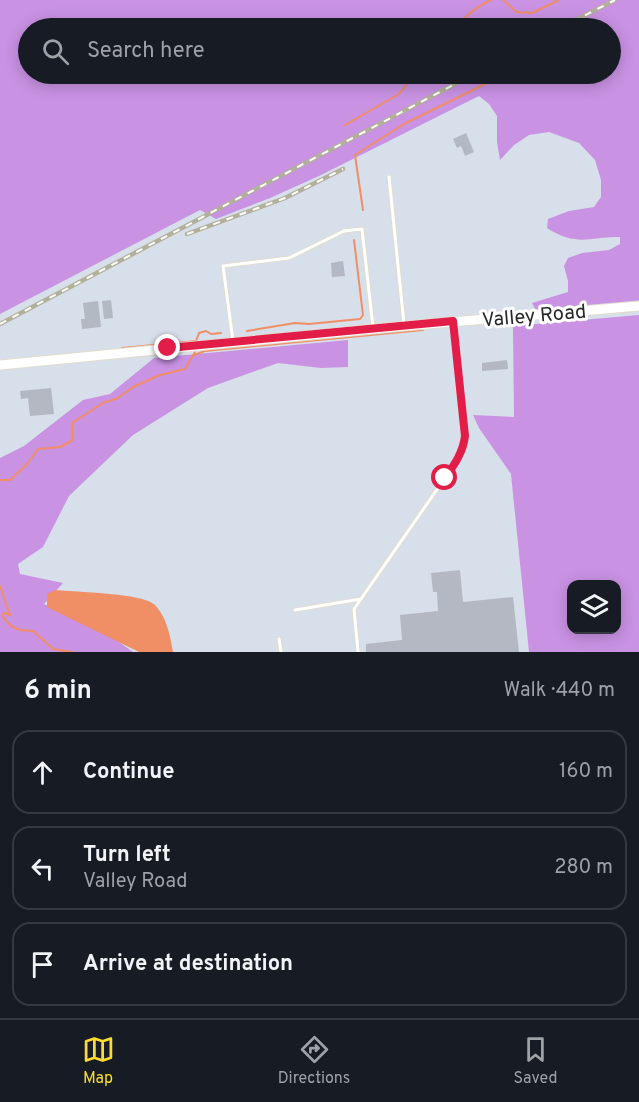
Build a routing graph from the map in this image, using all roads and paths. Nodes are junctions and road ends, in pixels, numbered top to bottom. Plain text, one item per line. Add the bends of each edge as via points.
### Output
1 (389, 177) dead end
2 (639, 306) edge
3 (453, 321) junction
4 (404, 326) junction
5 (373, 328) junction
6 (233, 342) junction
7 (0, 365) edge
8 (361, 599) junction
9 (294, 610) dead end
10 (279, 639) dead end
11 (281, 652) edge
12 (358, 652) edge

1 - 4 lane
2 - 3 street, Valley Road
3 - 4 street, Valley Road
3 - 8 lane via 464,446
4 - 5 street, Valley Road
5 - 6 street, Valley Road
5 - 6 lane via 362,229 345,231 289,258 223,266
6 - 7 street, Valley Road
8 - 9 lane
8 - 12 lane via 354,609
10 - 11 lane

